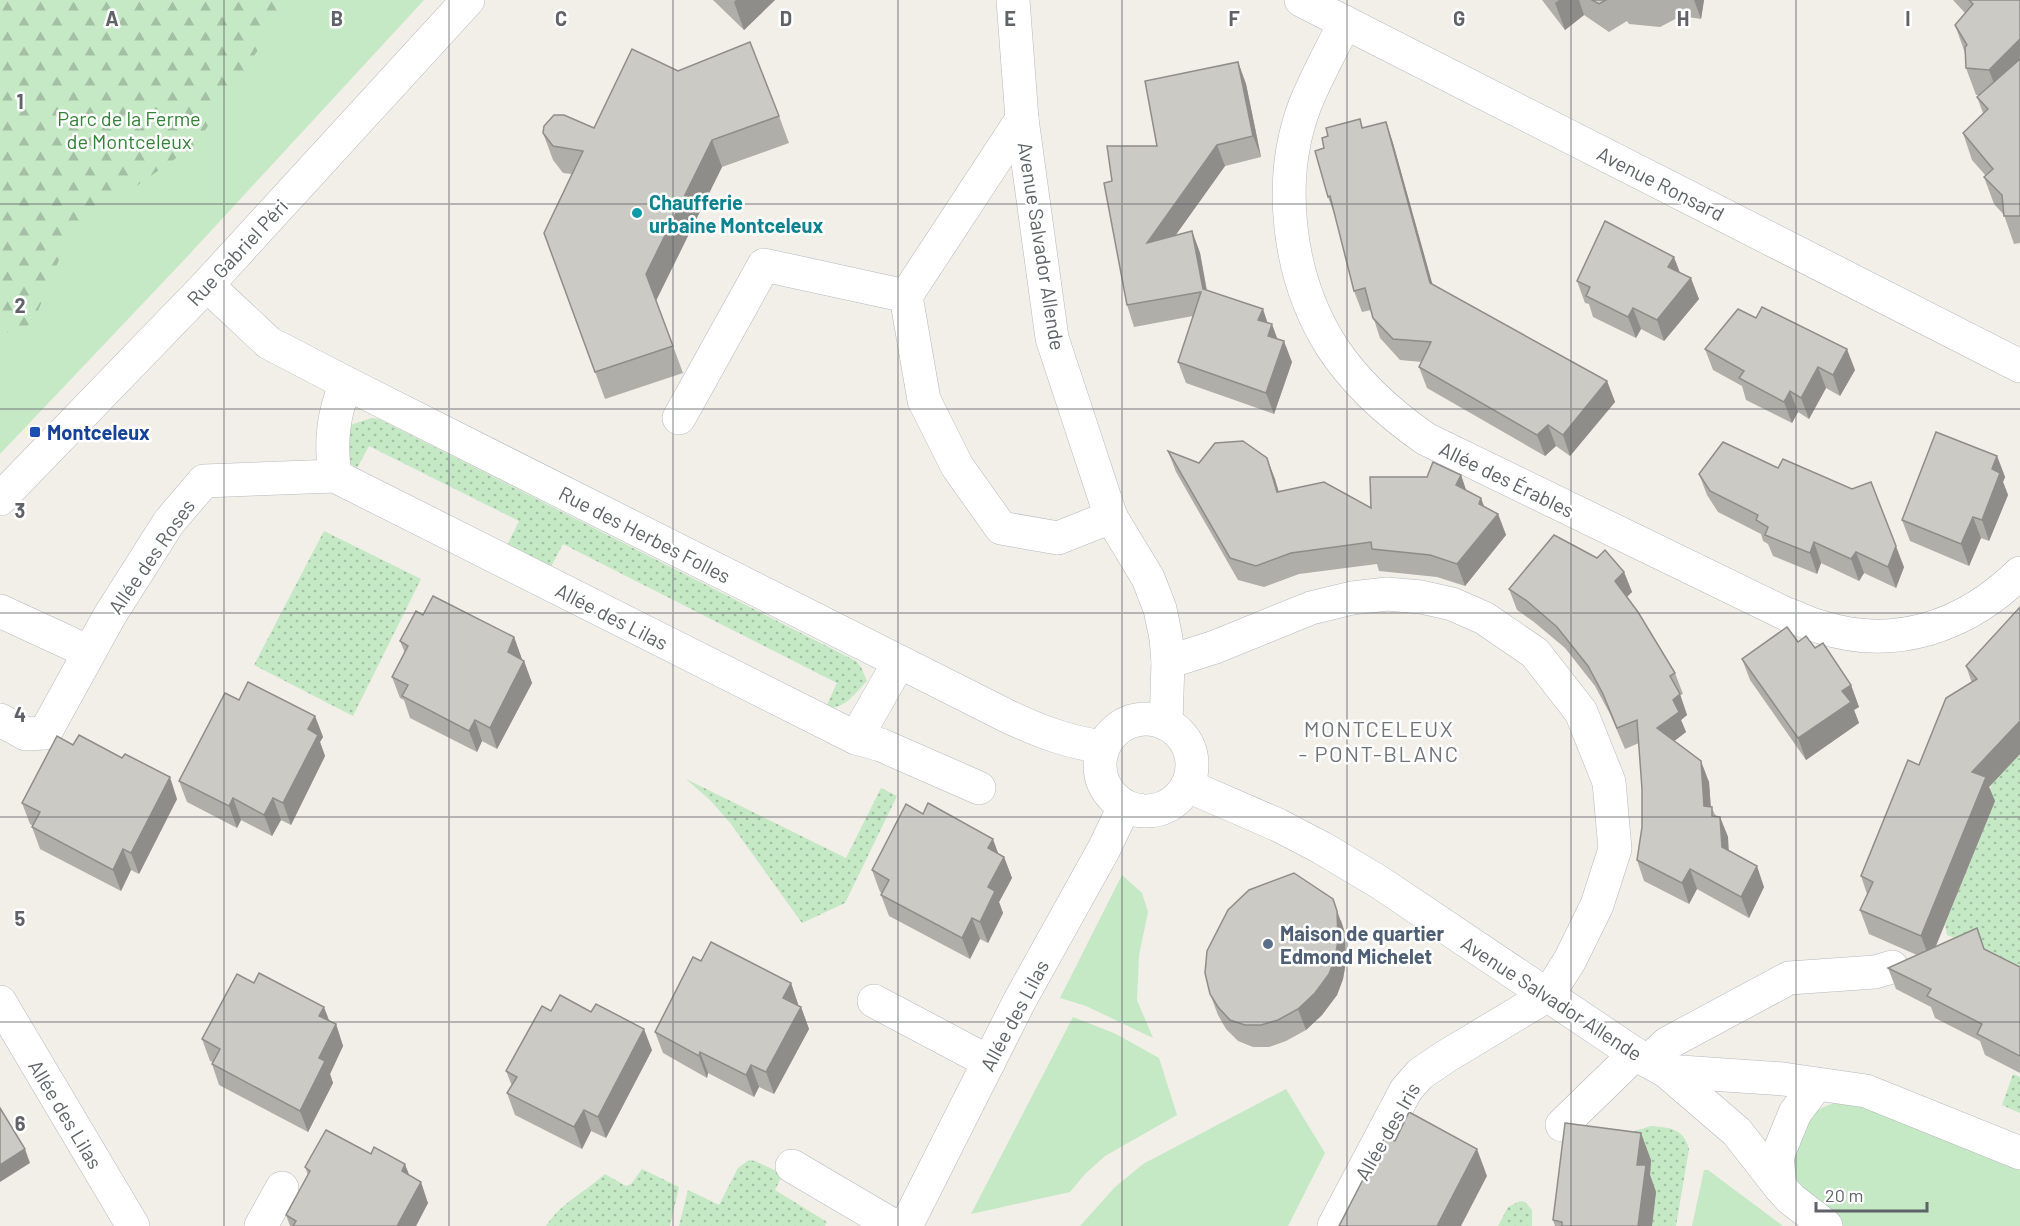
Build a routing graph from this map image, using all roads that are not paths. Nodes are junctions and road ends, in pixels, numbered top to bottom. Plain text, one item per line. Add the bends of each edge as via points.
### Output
1 (468, 0) edge
2 (1013, 0) edge
3 (1301, 0) edge
4 (1345, 22) junction
5 (1022, 118) junction
6 (207, 285) junction
7 (906, 296) junction
8 (2020, 366) edge
9 (346, 383) junction
10 (679, 418) dead end
11 (335, 476) junction
12 (0, 499) edge
13 (1111, 517) junction
14 (2020, 573) edge
15 (0, 611) edge
16 (89, 652) junction
17 (898, 662) junction
18 (1168, 662) junction
19 (0, 720) edge
20 (1166, 724) junction
21 (856, 738) junction
22 (1103, 747) junction
23 (1188, 786) junction
24 (979, 788) dead end
25 (1124, 807) junction
26 (1892, 967) edge
27 (1548, 995) junction
28 (874, 1001) dead end
29 (0, 1002) edge
30 (989, 1062) junction
31 (1649, 1062) junction
32 (1816, 1085) junction
33 (1562, 1125) edge
34 (2020, 1153) edge
35 (792, 1166) dead end
36 (1780, 1187) junction
37 (282, 1188) dead end
38 (133, 1226) edge
39 (261, 1226) edge
40 (894, 1226) edge
41 (906, 1226) edge
42 (1334, 1226) edge
43 (1826, 1226) edge

1 - 6 street, Rue Gabriel Péri
2 - 5 street, Avenue Salvador Allende
3 - 4 street, Avenue Ronsard
4 - 8 street, Avenue Ronsard
4 - 14 street, Allée des Érables via 1305,105 1295,143 1290,184 1295,253 1304,289 1332,347 1371,395 1395,417 1457,455 1822,628 1864,636 1908,635 1976,608
5 - 7 street
5 - 13 street, Avenue Salvador Allende via 1052,338
6 - 9 street, Rue des Herbes Folles via 269,343
6 - 12 street, Rue Gabriel Péri
7 - 10 street via 764,265
7 - 13 street via 924,399 957,465 1000,528 1058,538
9 - 11 street via 332,426
9 - 17 street, Rue des Herbes Folles
11 - 16 street, Allée des Roses via 204,482 169,522
11 - 21 street, Allée des Lilas
13 - 18 street, Avenue Salvador Allende via 1148,578 1161,609
15 - 16 street
16 - 19 street, Allée des Roses via 45,733 26,734
17 - 21 street
17 - 22 street, Rue des Herbes Folles via 1041,732
18 - 20 street, Avenue Salvador Allende
18 - 27 street via 1311,608 1387,594 1452,604 1485,618 1535,653 1581,712 1608,782 1615,849 1597,905
20 - 22 street via 1142,719 1130,722 1118,728
20 - 23 street via 1178,732 1192,757
21 - 24 street, Allée des Lilas
22 - 25 street via 1100,774 1105,788
23 - 25 street via 1172,804 1160,809 1148,812
23 - 27 street, Avenue Salvador Allende via 1278,825 1344,861
25 - 30 street, Allée des Lilas
26 - 31 street via 1875,972 1789,978 1668,1043
27 - 31 street, Avenue Salvador Allende
27 - 42 street, Allée des Iris via 1420,1074 1406,1090
28 - 30 street
29 - 38 street, Allée des Lilas
30 - 41 street, Allée des Lilas
31 - 32 street
31 - 33 street
31 - 36 street, Avenue Salvador Allende via 1737,1132
32 - 34 street via 1866,1090
32 - 36 street via 1795,1113 1777,1157
35 - 40 street
36 - 43 street, Avenue Salvador Allende
37 - 39 street

